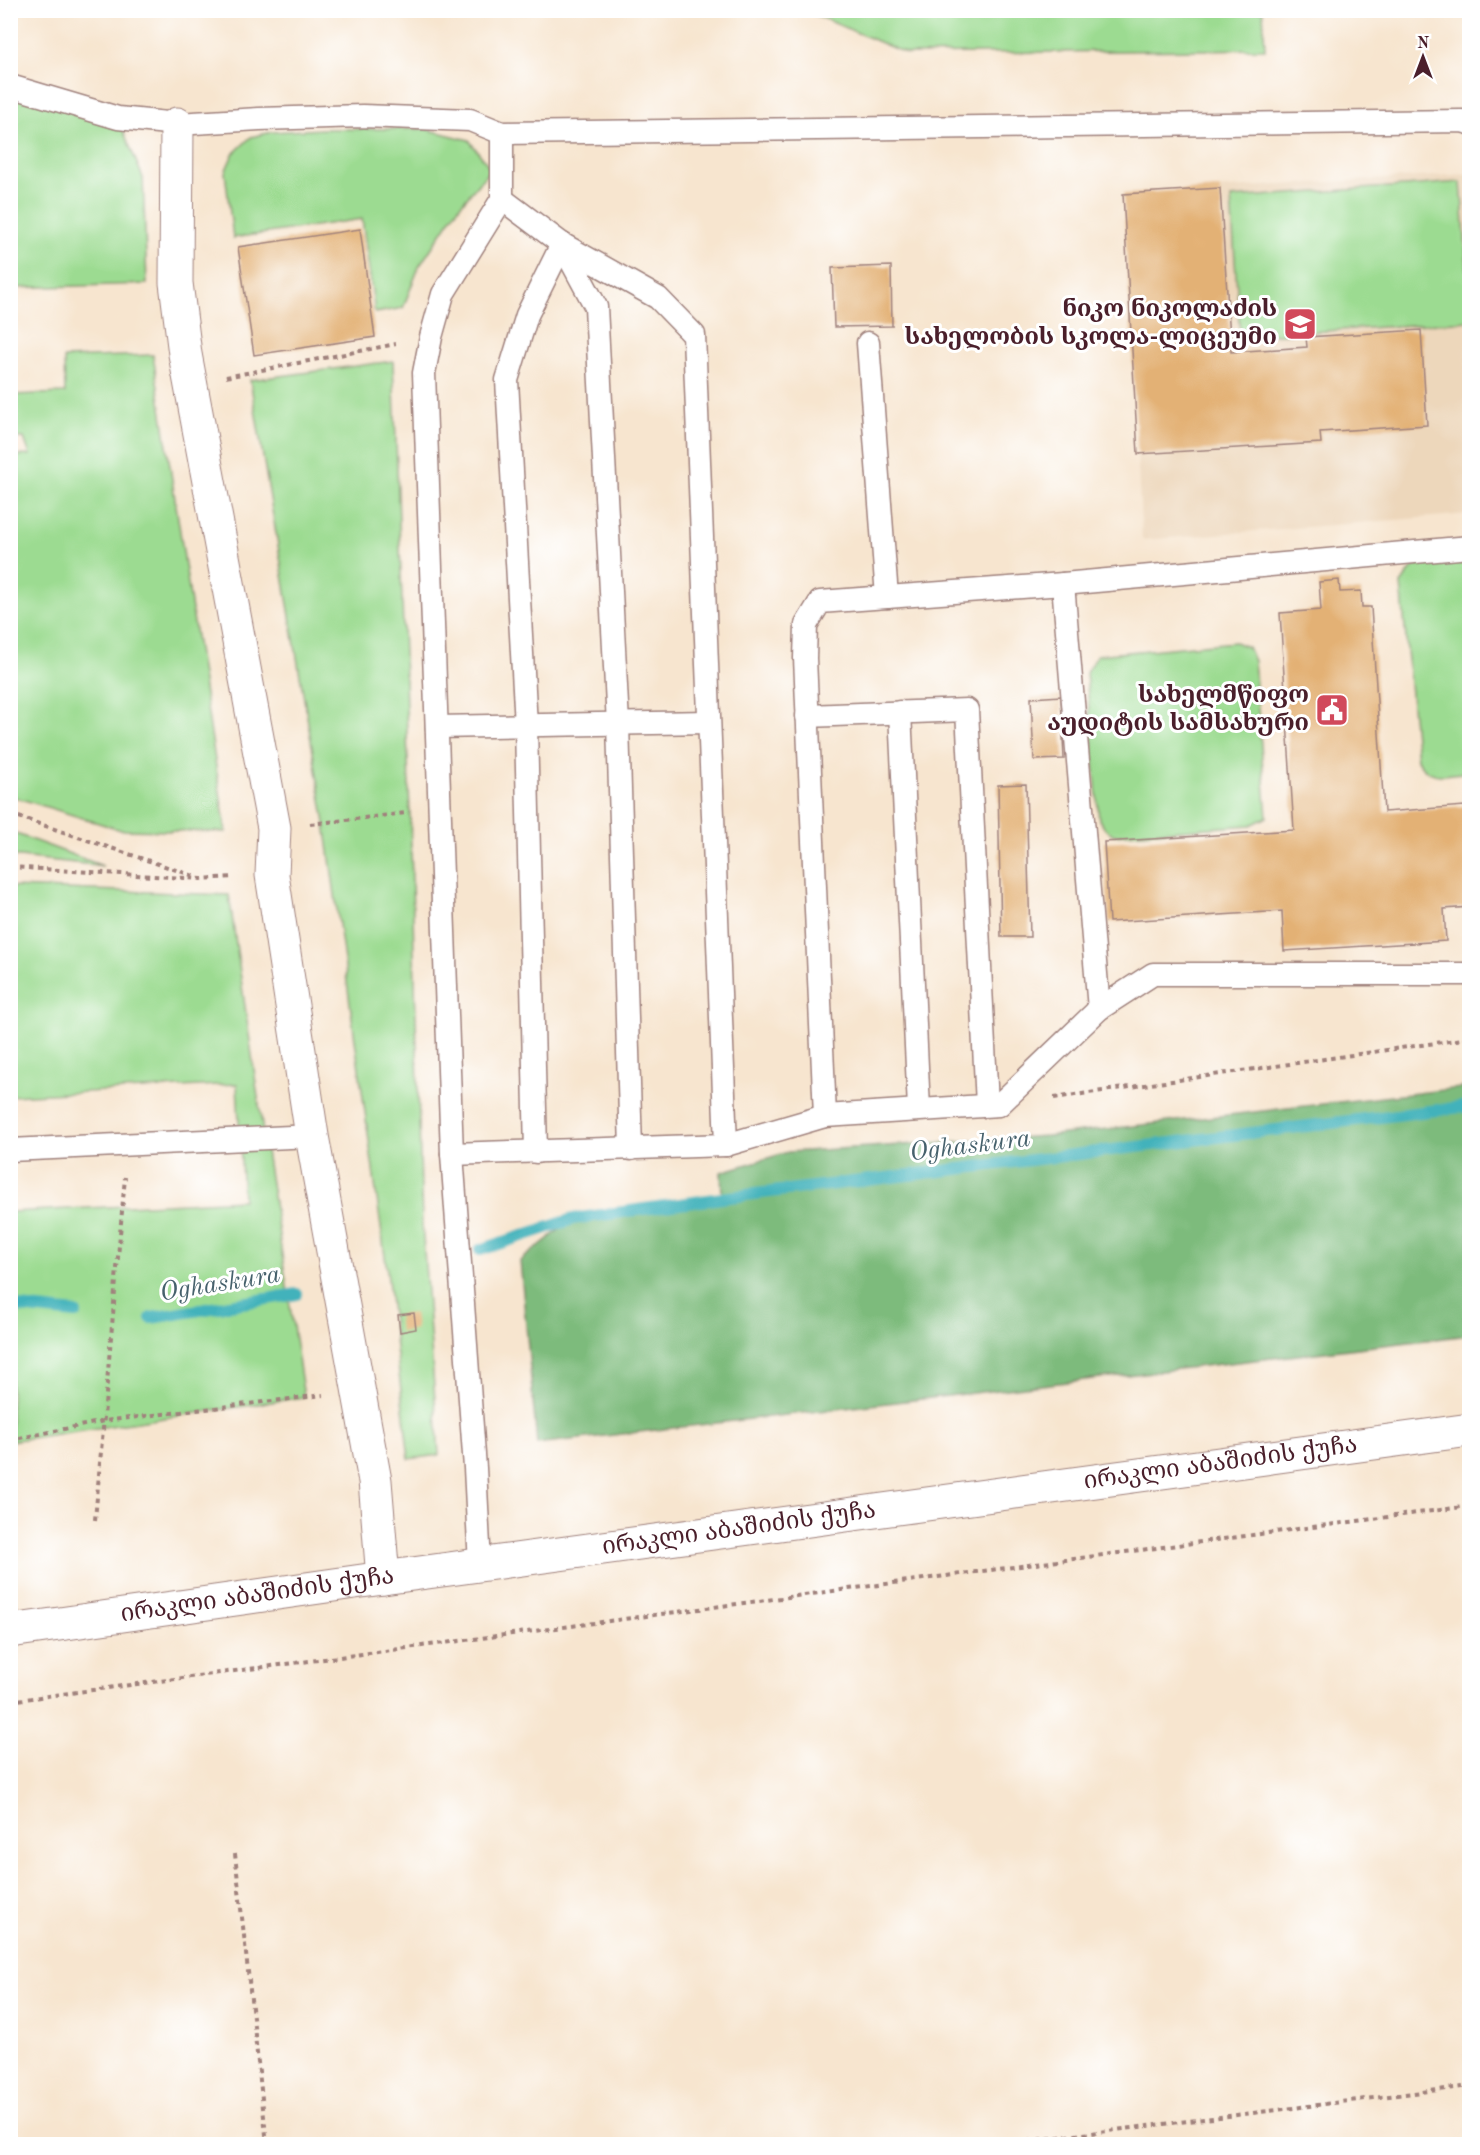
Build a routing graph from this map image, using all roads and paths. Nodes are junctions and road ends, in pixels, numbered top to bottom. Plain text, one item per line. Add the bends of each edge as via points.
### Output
1 (10, 86) edge
2 (1470, 123) edge
3 (177, 124) junction
4 (502, 133) junction
5 (502, 199) junction
6 (562, 244) junction
7 (431, 337) junction
8 (868, 343) dead end
9 (190, 384) junction
10 (1470, 547) edge
11 (1063, 585) junction
12 (887, 597) junction
13 (900, 712) junction
14 (807, 716) junction
15 (708, 722) junction
16 (618, 724) junction
17 (526, 726) junction
18 (437, 727) junction
19 (440, 810) junction
20 (10, 813) edge
21 (274, 828) junction
22 (10, 867) edge
23 (272, 875) junction
24 (201, 879) junction
25 (1470, 974) edge
26 (1099, 1009) junction
27 (1470, 1038) edge
28 (993, 1105) junction
29 (919, 1109) junction
30 (825, 1116) junction
31 (312, 1136) junction
32 (128, 1145) junction
33 (726, 1145) junction
34 (631, 1149) junction
35 (10, 1150) edge
36 (536, 1152) junction
37 (452, 1154) junction
38 (359, 1391) junction
39 (104, 1421) junction
40 (1470, 1430) edge
41 (10, 1440) edge
42 (1470, 1506) edge
43 (95, 1520) dead end
44 (480, 1565) junction
45 (383, 1578) junction
46 (10, 1631) edge
47 (10, 1701) edge
48 (235, 1854) dead end
49 (1470, 2086) edge
50 (267, 2145) edge
51 (1003, 2145) edge

1 - 3 lane via 118,118
2 - 4 lane
3 - 4 lane via 363,116 470,120
3 - 9 street via 176,284
4 - 5 lane
5 - 6 lane
5 - 7 lane via 443,294
6 - 15 lane via 658,298 694,335
6 - 16 lane via 596,307
6 - 17 lane via 527,315 507,380
7 - 9 path
7 - 18 lane via 424,373
8 - 12 lane
9 - 21 street
10 - 11 lane
11 - 12 lane
11 - 26 lane
12 - 14 lane via 820,602 806,625
13 - 14 lane
13 - 28 lane via 967,710
13 - 29 lane
14 - 30 lane
15 - 16 lane
15 - 33 lane
16 - 17 lane
16 - 34 lane
17 - 18 lane
17 - 36 lane
18 - 19 lane
19 - 21 path
19 - 37 lane
20 - 24 path
21 - 23 street
22 - 24 path
23 - 24 path
23 - 31 street
25 - 26 lane via 1153,974
26 - 28 lane
27 - 28 path
28 - 29 lane
29 - 30 lane
30 - 33 lane
31 - 32 lane
31 - 38 street
32 - 35 lane
32 - 39 path
33 - 34 lane
34 - 36 lane
36 - 37 lane
37 - 44 lane
38 - 39 path
38 - 45 street via 375,1481
39 - 41 path
39 - 43 path
40 - 44 street, ირაკლი აბაშიძის ქუჩა
42 - 47 path
44 - 45 street, ირაკლი აბაშიძის ქუჩა
45 - 46 street, ირაკლი აბაშიძის ქუჩა
48 - 50 path
49 - 51 path

